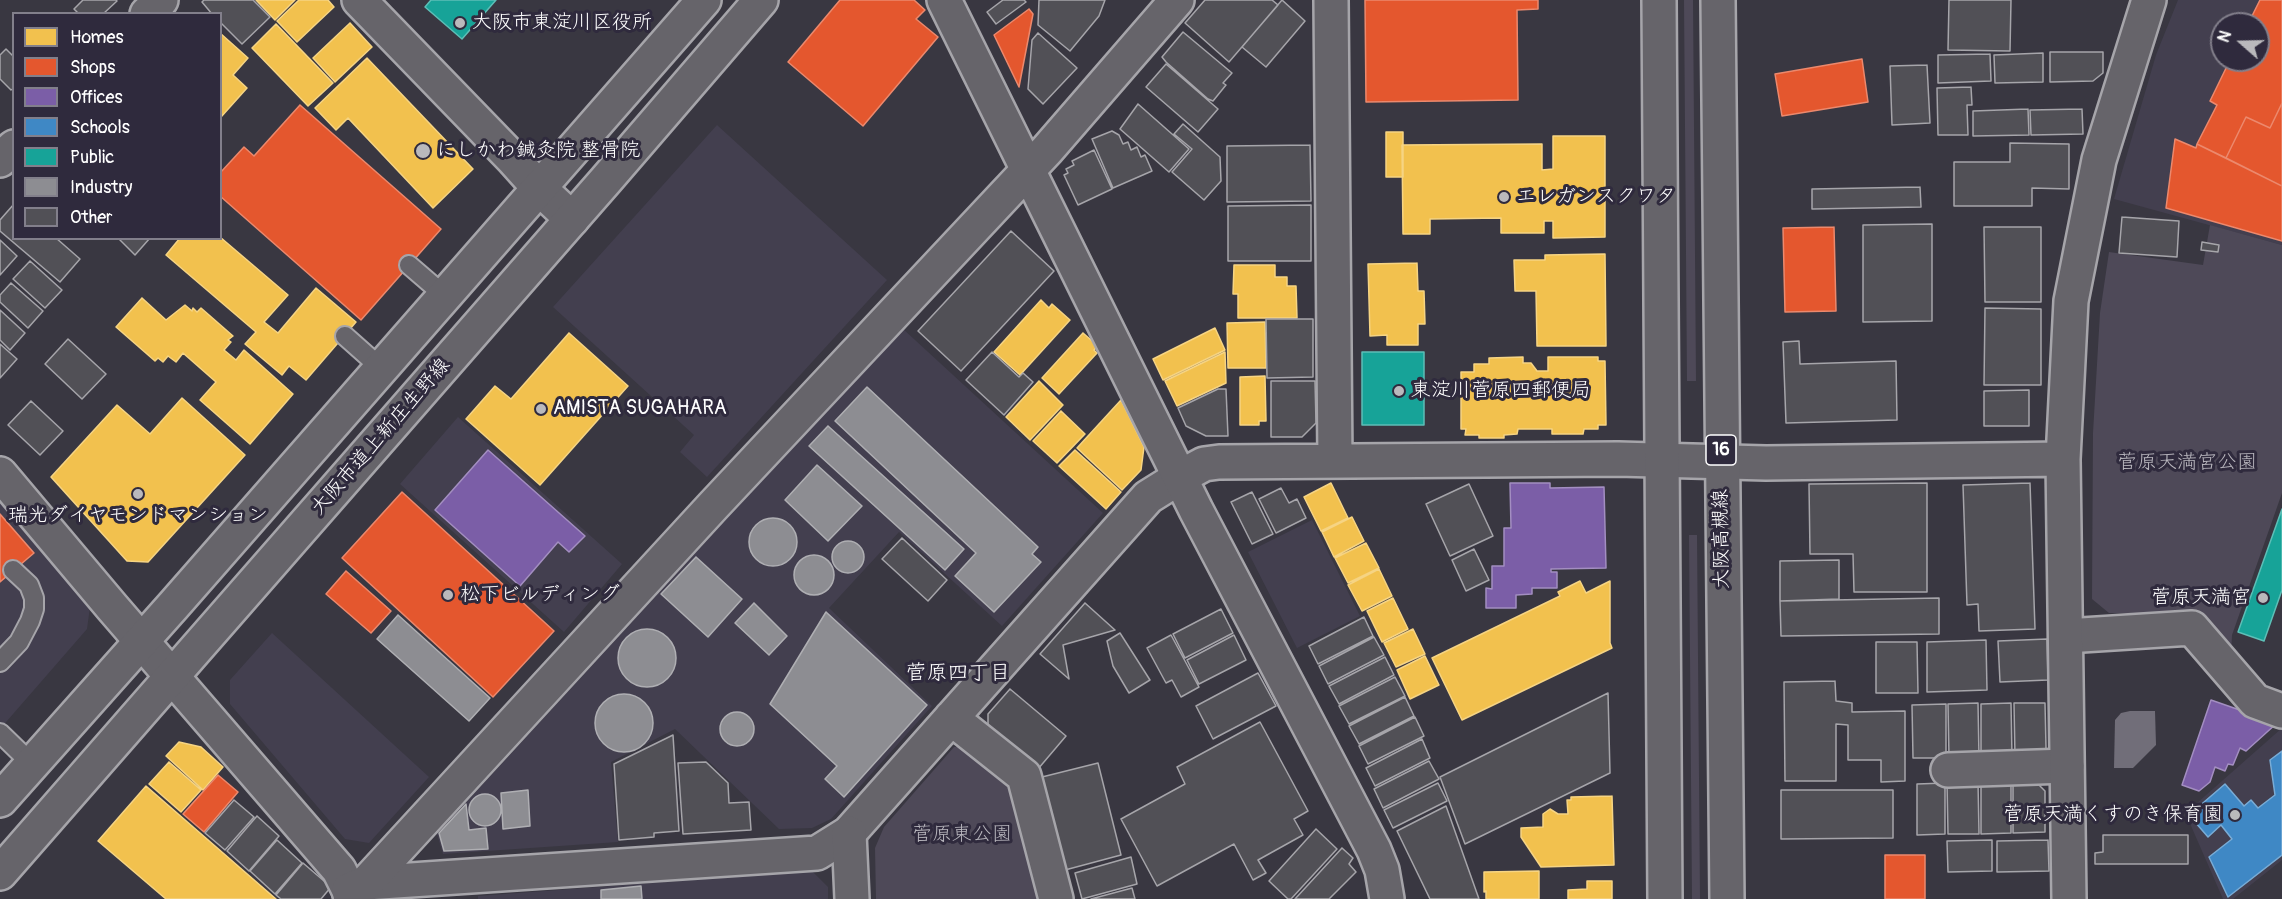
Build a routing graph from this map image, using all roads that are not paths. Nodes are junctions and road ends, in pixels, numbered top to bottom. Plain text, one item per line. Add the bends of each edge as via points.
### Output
1 (161, 0) edge
2 (359, 0) edge
3 (704, 0) edge
4 (760, 0) edge
5 (944, 0) edge
6 (1177, 0) edge
7 (1331, 0) edge
8 (1659, 0) edge
9 (1718, 0) edge
10 (2149, 0) edge
11 (149, 12) edge
12 (12, 149) edge
13 (0, 160) edge
14 (1028, 170) junction
15 (539, 188) junction
16 (572, 219) junction
17 (409, 265) dead end
18 (445, 296) junction
19 (345, 336) dead end
20 (381, 368) junction
21 (1661, 459) junction
22 (2063, 459) junction
23 (1335, 461) junction
24 (1721, 462) junction
25 (0, 474) edge
26 (1180, 477) junction
27 (13, 570) dead end
28 (2066, 636) junction
29 (142, 641) junction
30 (0, 662) edge
31 (173, 676) junction
32 (2282, 711) edge
33 (951, 718) junction
34 (0, 734) edge
35 (32, 764) junction
36 (2067, 766) junction
37 (1948, 770) dead end
38 (0, 800) edge
39 (849, 833) junction
40 (0, 873) edge
41 (355, 891) edge
42 (1393, 896) edge
43 (852, 899) edge
44 (1056, 899) edge
45 (1665, 899) edge
46 (1726, 899) edge
47 (2069, 899) edge

1 - 11 street
2 - 15 street
3 - 15 street
4 - 16 street, 大阪市道上新庄生野線
5 - 14 street
6 - 14 street
7 - 23 street
8 - 21 street
9 - 24 street, 大阪高槻線 / 16
10 - 22 street via 2099,160 2071,301
12 - 13 street
14 - 26 street
14 - 41 street
15 - 16 street
15 - 18 street
16 - 31 street, 大阪市道上新庄生野線
17 - 18 lane
18 - 20 street
19 - 20 lane
20 - 29 street
21 - 23 street
21 - 24 street
21 - 45 street
22 - 24 street
22 - 28 street
23 - 26 street via 1204,464
24 - 46 street, 大阪高槻線 / 16
25 - 29 street
26 - 33 street via 1148,497
26 - 42 street via 1374,850
27 - 30 lane via 29,585 34,609 19,642
28 - 32 street via 2192,628 2255,701
28 - 36 street
29 - 31 street
29 - 35 street
31 - 40 street, 大阪市道上新庄生野線
31 - 41 street
33 - 39 street
33 - 44 street via 1024,776
34 - 35 lane
35 - 38 street
36 - 37 street
36 - 47 street
39 - 41 street via 817,853
39 - 43 street

